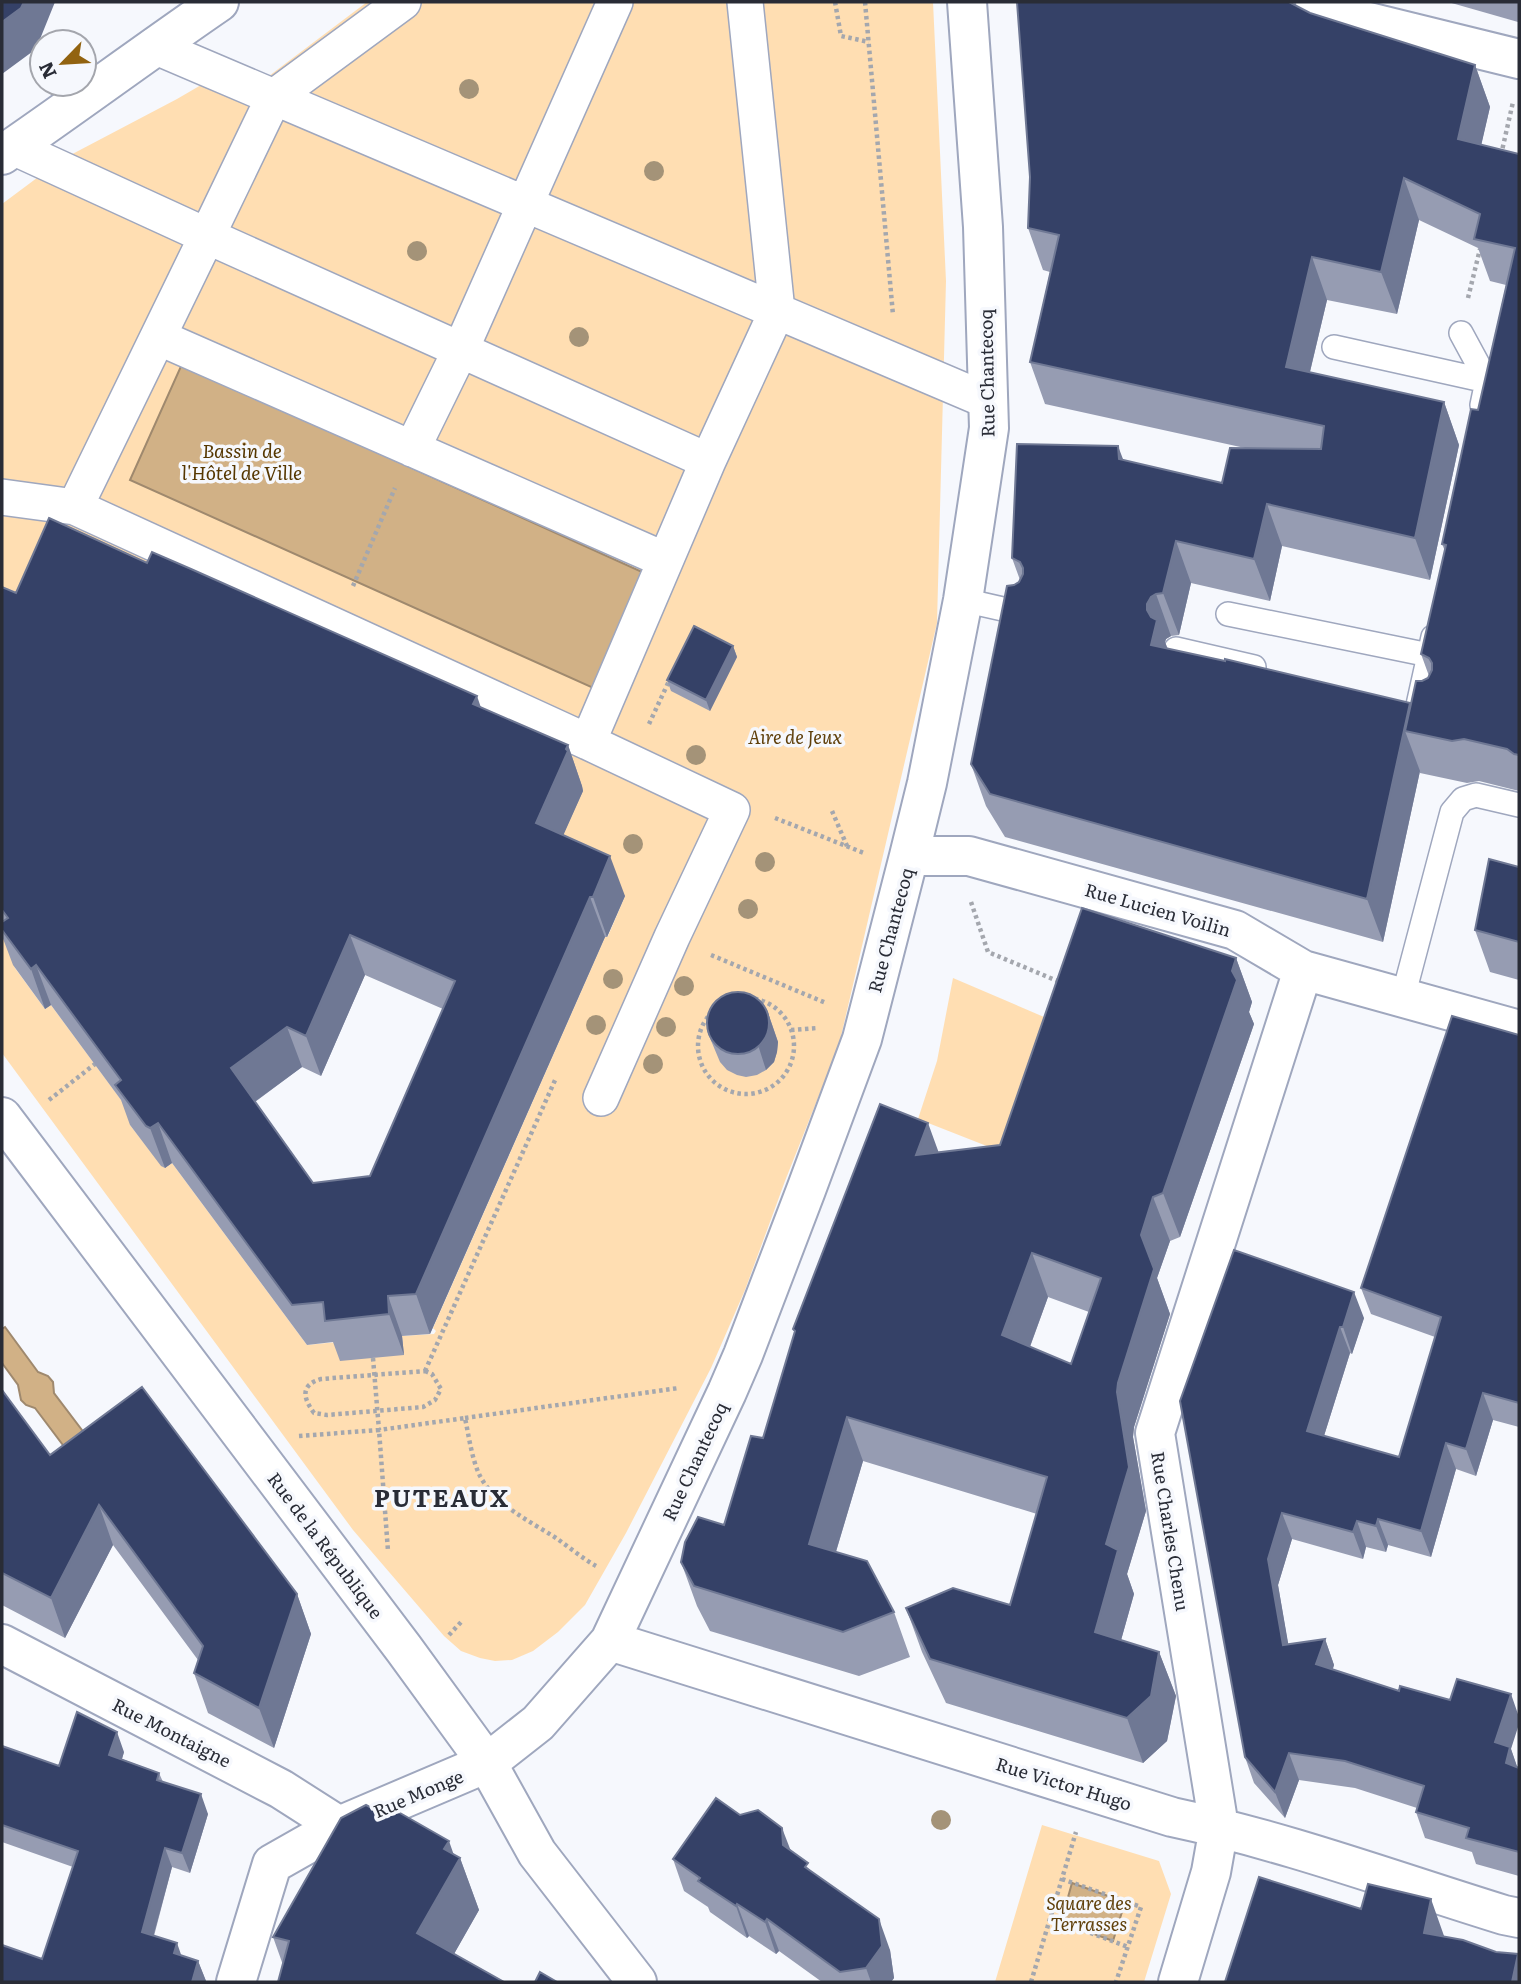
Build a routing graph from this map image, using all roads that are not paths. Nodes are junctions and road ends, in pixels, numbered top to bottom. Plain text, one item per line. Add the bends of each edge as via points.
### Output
1 (219, 2) edge
2 (403, 2) edge
3 (615, 2) edge
4 (745, 2) edge
5 (967, 2) edge
6 (1315, 2) edge
7 (154, 46) junction
8 (1517, 76) edge
9 (274, 97) junction
10 (8, 151) edge
11 (526, 205) junction
12 (207, 236) junction
13 (776, 311) junction
14 (1461, 333) road end
15 (158, 337) junction
16 (1334, 347) dead end
17 (461, 349) junction
18 (1487, 381) junction
19 (988, 401) junction
20 (1477, 429) edge
21 (412, 449) junction
22 (708, 461) junction
23 (2, 497) edge
24 (75, 507) junction
25 (666, 560) junction
26 (963, 600) junction
27 (1025, 614) edge
28 (1228, 614) dead end
29 (1438, 614) edge
30 (1176, 649) edge
31 (1429, 655) junction
32 (1270, 671) edge
33 (1391, 699) edge
34 (588, 742) junction
35 (1519, 805) edge
36 (909, 856) junction
37 (1303, 970) junction
38 (1403, 997) junction
39 (1519, 1030) edge
40 (601, 1098) dead end
41 (2, 1117) edge
42 (610, 1641) junction
43 (2, 1644) edge
44 (487, 1763) junction
45 (339, 1826) junction
46 (1219, 1827) junction
47 (1519, 1918) edge
48 (236, 1982) edge
49 (637, 1982) edge
50 (1178, 1982) edge

1 - 7 street
2 - 9 street
3 - 11 street
4 - 13 street
5 - 19 street, Rue Chantecoq via 983,227
6 - 8 street via 1340,15
7 - 9 street
7 - 10 street
9 - 11 street
9 - 12 street
10 - 12 street
11 - 13 street
11 - 17 street
12 - 15 street
12 - 17 street
13 - 19 street
13 - 22 street
14 - 18 lane
15 - 21 street
15 - 24 street
16 - 18 lane
17 - 21 street
17 - 22 street
18 - 20 lane
19 - 26 street, Rue Chantecoq via 989,428
21 - 25 street
22 - 25 street
23 - 24 street
24 - 34 street
25 - 34 street
26 - 27 lane
26 - 36 street, Rue Chantecoq
28 - 31 lane
29 - 31 lane
30 - 32 lane
31 - 33 lane via 1426,708
34 - 40 street via 732,810
35 - 38 lane via 1476,795 1463,799 1451,812
36 - 37 street, Rue Lucien Voilin via 969,856 1235,930
36 - 42 street, Rue Chantecoq via 862,1039 743,1355
37 - 38 street, Rue Lucien Voilin
37 - 46 street, Rue Charles Chenu via 1155,1433
38 - 39 street, Rue Lucien Voilin
41 - 44 street, Rue de la République
42 - 44 street, Rue Chantecoq via 538,1723
42 - 46 street, Rue Victor Hugo via 1172,1817
43 - 45 street, Rue Montaigne via 281,1789
44 - 45 street, Rue Monge
44 - 49 street, Rue de la République via 537,1853
45 - 48 street, Rue Monge via 272,1864
46 - 47 street, Rue Victor Hugo
46 - 50 street, Rue Charles Chenu via 1211,1872

